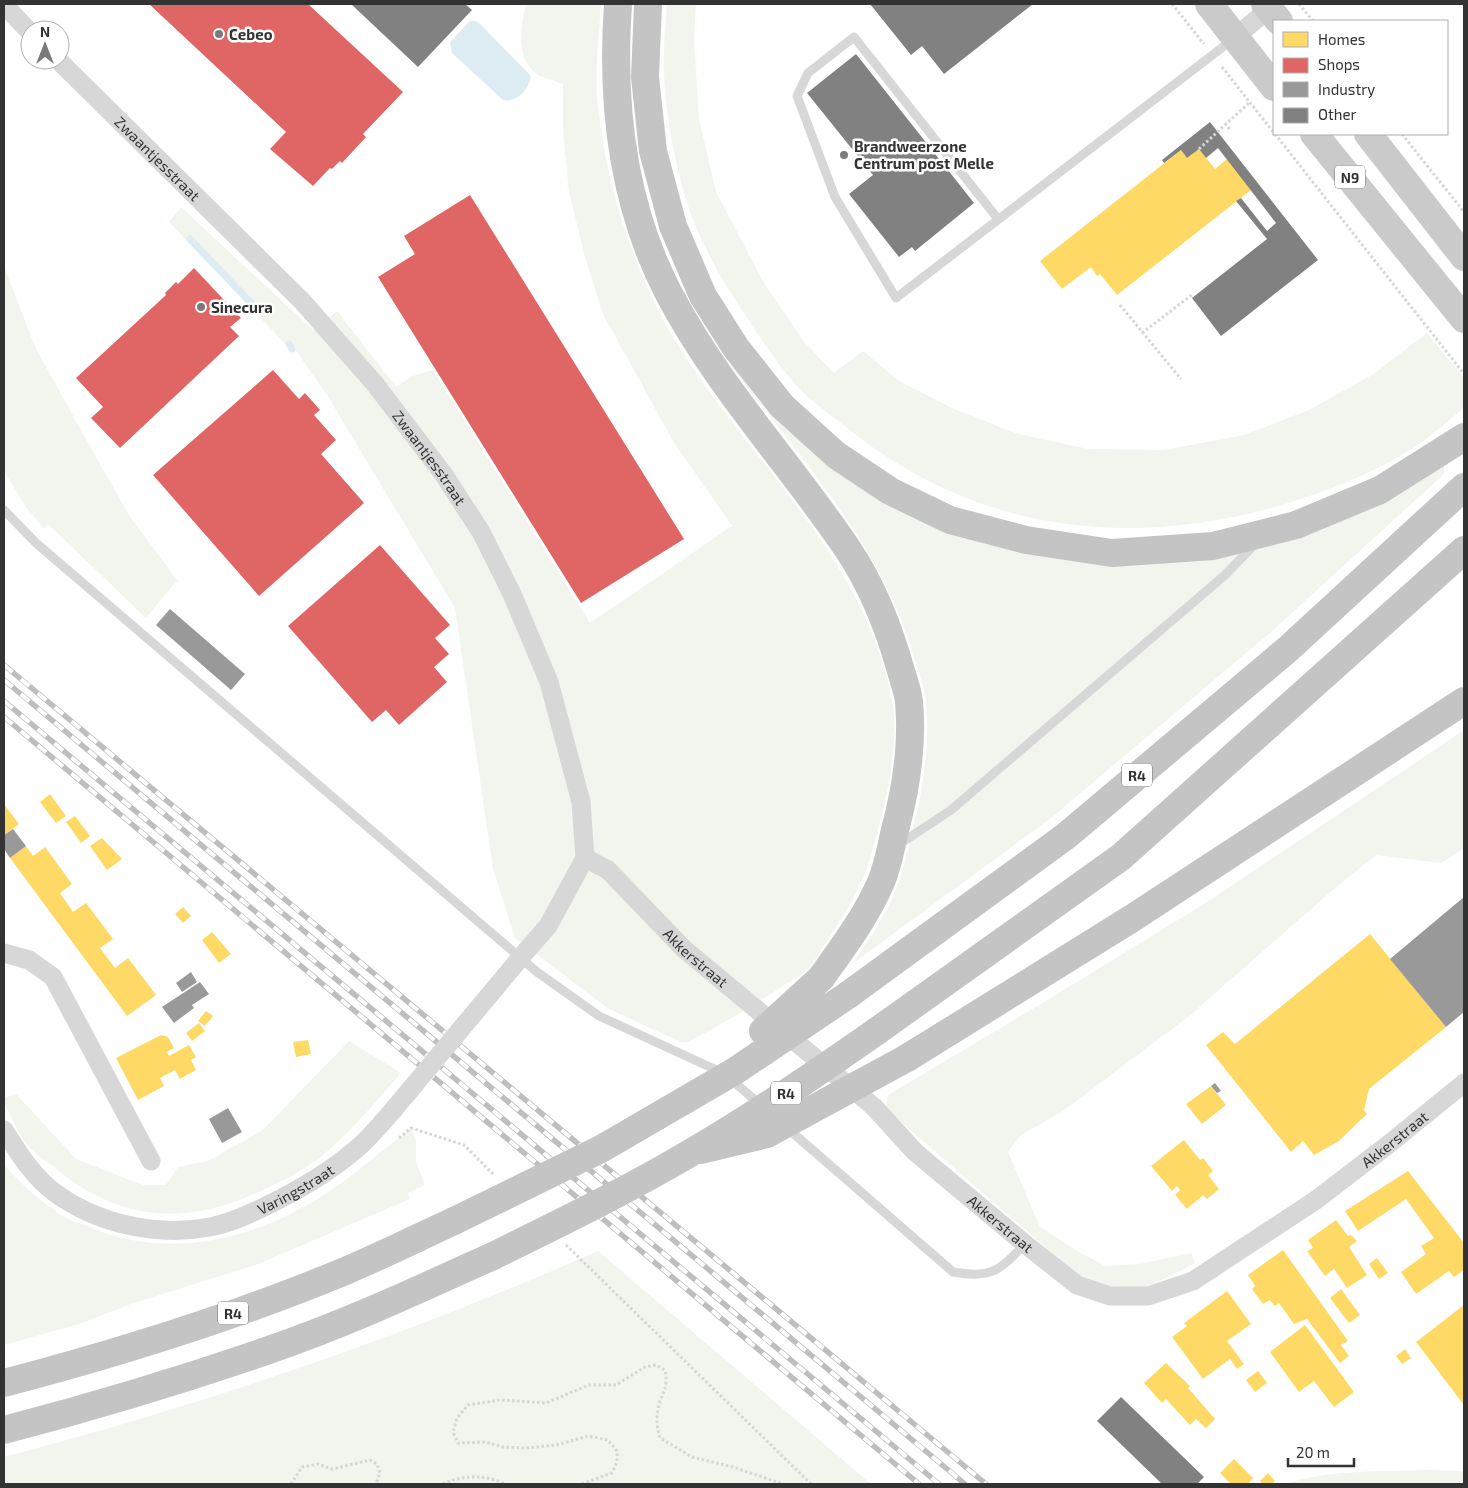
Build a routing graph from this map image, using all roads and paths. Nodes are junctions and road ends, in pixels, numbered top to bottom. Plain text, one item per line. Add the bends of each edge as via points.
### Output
1 (618, 4) edge
2 (648, 4) edge
3 (1209, 4) edge
4 (1299, 4) edge
5 (4, 5) edge
6 (1271, 11) edge
7 (1312, 20) edge
8 (20, 22) edge
9 (1235, 37) junction
10 (68, 70) edge
11 (1266, 92) edge
12 (1225, 123) junction
13 (1231, 131) dead end
14 (1276, 135) edge
15 (1315, 135) edge
16 (1369, 135) edge
17 (1403, 135) edge
18 (1199, 149) dead end
19 (1464, 212) edge
20 (998, 219) junction
21 (1398, 235) junction
22 (1464, 256) edge
23 (1193, 294) dead end
24 (1464, 300) edge
25 (1120, 305) dead end
26 (1464, 319) edge
27 (1142, 333) junction
28 (1464, 374) edge
29 (1181, 379) dead end
30 (1464, 437) edge
31 (1464, 487) edge
32 (4, 510) edge
33 (1267, 532) junction
34 (1464, 550) edge
35 (1464, 701) edge
36 (890, 850) junction
37 (585, 858) junction
38 (4, 953) edge
39 (735, 1071) junction
40 (1464, 1083) edge
41 (411, 1128) dead end
42 (4, 1130) edge
43 (692, 1152) junction
44 (151, 1160) dead end
45 (499, 1180) dead end
46 (563, 1242) dead end
47 (1025, 1244) junction
48 (4, 1383) edge
49 (4, 1430) edge
50 (291, 1484) edge
51 (376, 1484) edge
52 (443, 1484) edge
53 (504, 1484) edge
54 (582, 1484) edge
55 (783, 1484) edge
56 (811, 1484) edge

1 - 36 highway via 614,66 622,147 641,229 664,283 718,378 849,550 890,634 909,699 910,730 904,793
2 - 33 highway via 644,77 653,152 673,226 703,296 736,348 782,406 836,455 890,491 950,520 1026,540 1112,553 1213,546
3 - 9 main road
4 - 7 path
5 - 8 street
6 - 9 street
9 - 11 main road
9 - 20 lane
10 - 37 street, Zwaantjesstraat via 302,301 375,384 444,475 485,541 512,594 549,682 581,802
11 - 12 path
12 - 13 path
12 - 18 path
14 - 28 path
15 - 21 main road, N9
16 - 22 main road, N9
17 - 19 path
20 - 20 lane via 854,37 808,73 796,96 835,197 896,298
21 - 24 main road via 1426,253
21 - 26 main road, N9
23 - 27 path
25 - 27 path
27 - 29 path
30 - 33 highway via 1380,490 1296,526
31 - 39 highway, R4, bridge via 1288,649 1066,836 848,995
32 - 47 lane via 36,543 537,972 599,1016 723,1072 953,1272 975,1276 990,1274
33 - 36 lane via 1225,575 951,810
34 - 43 highway, R4, bridge via 1121,857 812,1077
35 - 43 highway, bridge via 1131,918 907,1058 767,1134
36 - 39 highway, bridge via 882,881 861,922 821,978 762,1031
37 - 42 street, Varingstraat, bridge via 548,926 362,1144 297,1191 247,1216 195,1229 123,1225 90,1212 54,1192 25,1162
37 - 47 street, Akkerstraat via 608,870 684,949 874,1107 915,1152
38 - 44 street via 28,960 53,977
39 - 48 highway, R4, bridge via 601,1149 343,1272 237,1312
40 - 47 street, Akkerstraat via 1316,1200 1193,1281 1148,1296 1110,1296 1077,1285
41 - 45 path via 464,1145
43 - 49 highway, R4, bridge via 594,1206 380,1307 267,1351 99,1405
46 - 56 path
50 - 51 path via 302,1467 318,1464 332,1469 370,1460 377,1464 380,1473
52 - 53 path via 467,1477 486,1477
54 - 55 path via 612,1473 618,1462 618,1451 608,1440 588,1436 557,1446 526,1448 458,1442 453,1432 457,1418 468,1405 500,1400 546,1403 589,1385 616,1385 646,1367 656,1365 665,1370 668,1382 658,1408 656,1425 660,1438 692,1457

